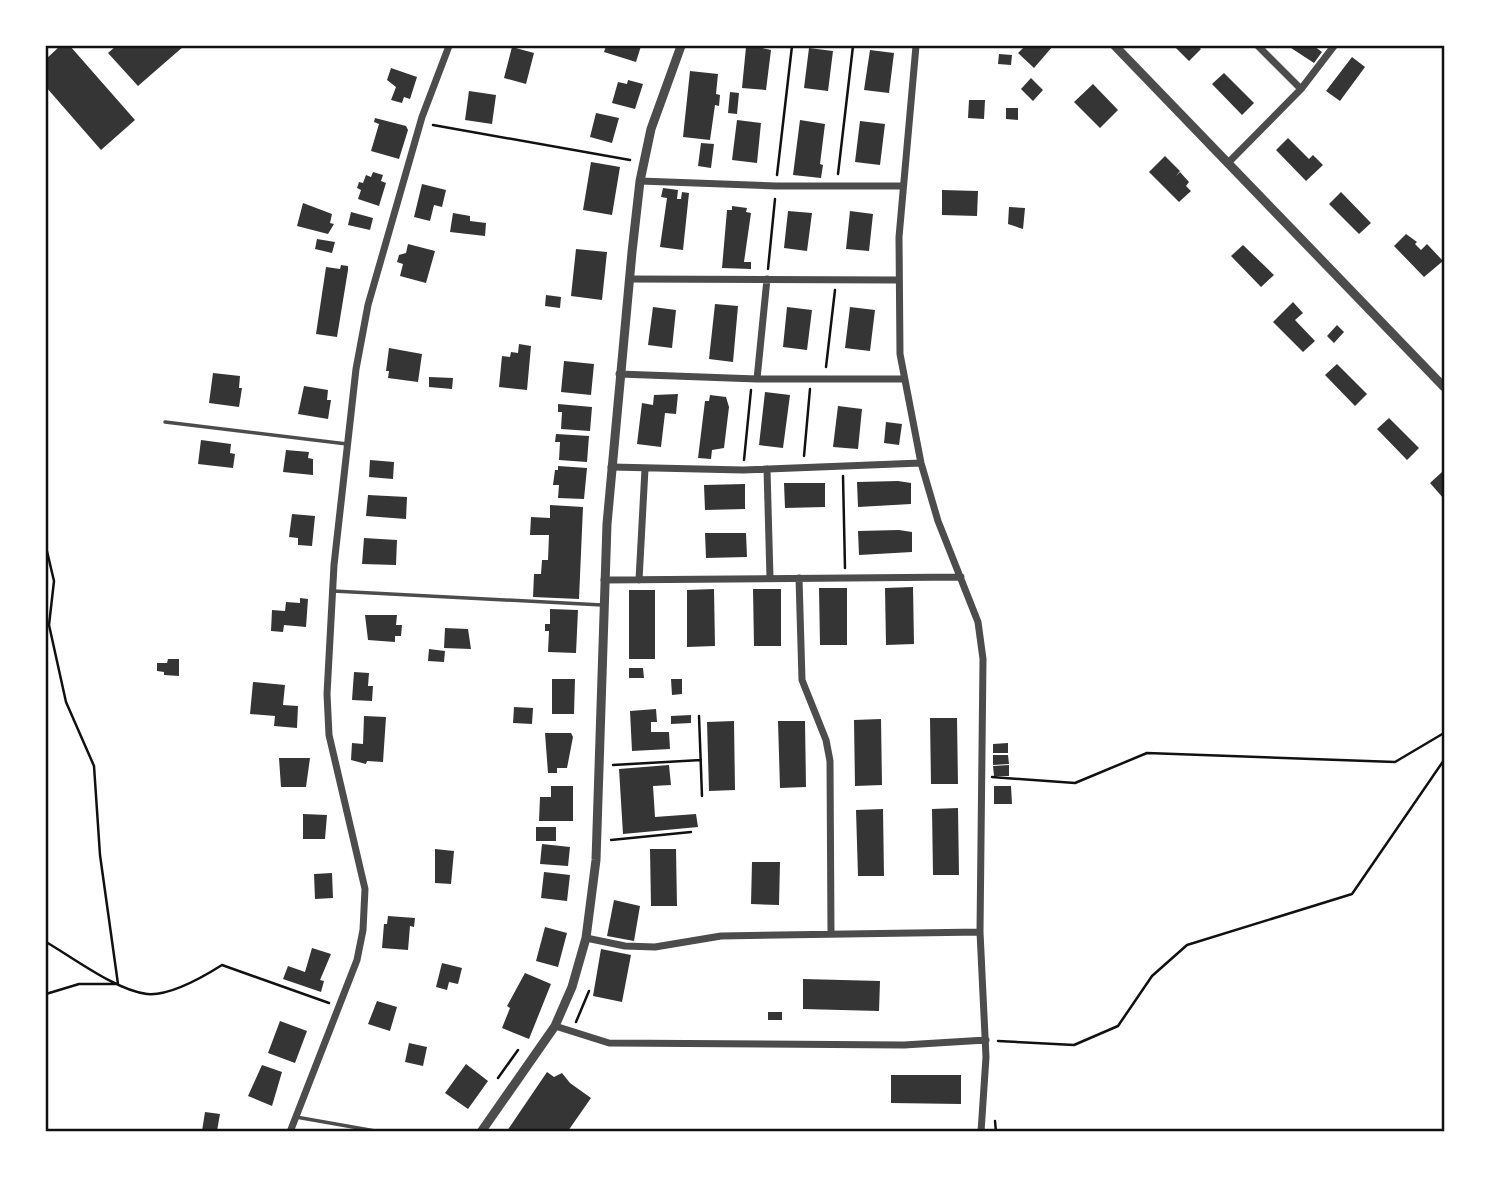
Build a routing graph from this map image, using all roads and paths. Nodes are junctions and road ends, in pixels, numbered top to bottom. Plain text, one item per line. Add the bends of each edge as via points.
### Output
1 (449, 46) edge
2 (681, 46) edge
3 (792, 46) edge
4 (853, 46) edge
5 (916, 46) edge
6 (1115, 46) edge
7 (1258, 46) edge
8 (1334, 46) edge
9 (1301, 89) junction
10 (428, 124) dead end
11 (630, 160) dead end
12 (1228, 162) junction
13 (640, 181) junction
14 (836, 186) junction
15 (903, 186) junction
16 (776, 187) junction
17 (629, 279) junction
18 (767, 279) junction
19 (836, 280) junction
20 (898, 280) junction
21 (619, 374) junction
22 (754, 379) junction
23 (811, 379) junction
24 (825, 379) junction
25 (903, 379) junction
26 (1444, 387) edge
27 (165, 422) dead end
28 (347, 444) junction
29 (921, 463) junction
30 (842, 466) junction
31 (611, 467) junction
32 (803, 468) junction
33 (645, 469) junction
34 (767, 469) junction
35 (743, 470) junction
36 (46, 547) edge
37 (961, 577) junction
38 (769, 578) junction
39 (799, 578) junction
40 (845, 578) junction
41 (604, 580) junction
42 (639, 580) junction
43 (333, 591) junction
44 (603, 605) junction
45 (699, 716) dead end
46 (1444, 733) edge
47 (701, 760) junction
48 (1444, 760) edge
49 (610, 765) dead end
50 (981, 776) junction
51 (702, 796) dead end
52 (691, 832) dead end
53 (611, 840) dead end
54 (980, 932) junction
55 (831, 933) junction
56 (586, 938) junction
57 (46, 942) edge
58 (118, 984) junction
59 (589, 991) dead end
60 (46, 994) edge
61 (338, 1006) junction
62 (576, 1022) dead end
63 (555, 1026) junction
64 (986, 1040) junction
65 (518, 1050) dead end
66 (498, 1078) dead end
67 (296, 1117) junction
68 (290, 1132) edge
69 (381, 1132) edge
70 (481, 1132) edge
71 (981, 1132) edge

1 - 28 street via 422,117 368,305
2 - 13 street via 655,117
3 - 16 path
4 - 14 path
5 - 15 street
6 - 12 street
7 - 9 street
8 - 9 street
9 - 12 street
10 - 11 path
12 - 26 street
13 - 16 street
13 - 17 street
14 - 15 street
14 - 16 street
15 - 20 street
16 - 18 path
17 - 18 street
17 - 21 street
18 - 19 street
18 - 22 street
19 - 20 street
19 - 24 path
20 - 25 street
21 - 22 street
21 - 31 street
22 - 23 street
22 - 35 path
23 - 24 street
23 - 32 path
24 - 25 street
25 - 29 street
27 - 28 lane
28 - 43 street
29 - 30 street
29 - 37 street
30 - 32 street
30 - 40 path
31 - 33 street
31 - 41 street
32 - 34 street
33 - 35 street
33 - 42 street
34 - 35 street
34 - 38 street
36 - 58 path via 54,581 49,625 60,676 66,702 94,766 100,855
37 - 40 street
37 - 50 street via 978,622 983,659
38 - 39 street
38 - 42 street
39 - 40 street
39 - 55 street via 802,680 830,761
41 - 42 street
41 - 44 street
43 - 44 lane
43 - 61 street via 329,735 365,889 361,940
44 - 56 street via 596,860
45 - 47 path
46 - 50 path via 1395,762 1147,752 1076,783
47 - 49 path
47 - 51 path
48 - 64 path via 1352,894 1187,945 1152,976 1118,1026 1073,1045
50 - 54 street
52 - 53 path
54 - 55 street
54 - 64 street
55 - 56 street via 720,936 655,947
56 - 63 street
57 - 58 path
58 - 60 path via 79,984
58 - 61 path via 147,994 194,982 222,965
59 - 62 path
61 - 67 street
63 - 64 street via 610,1043 904,1045
63 - 70 street
64 - 71 street
65 - 66 path
67 - 68 street
67 - 69 lane

